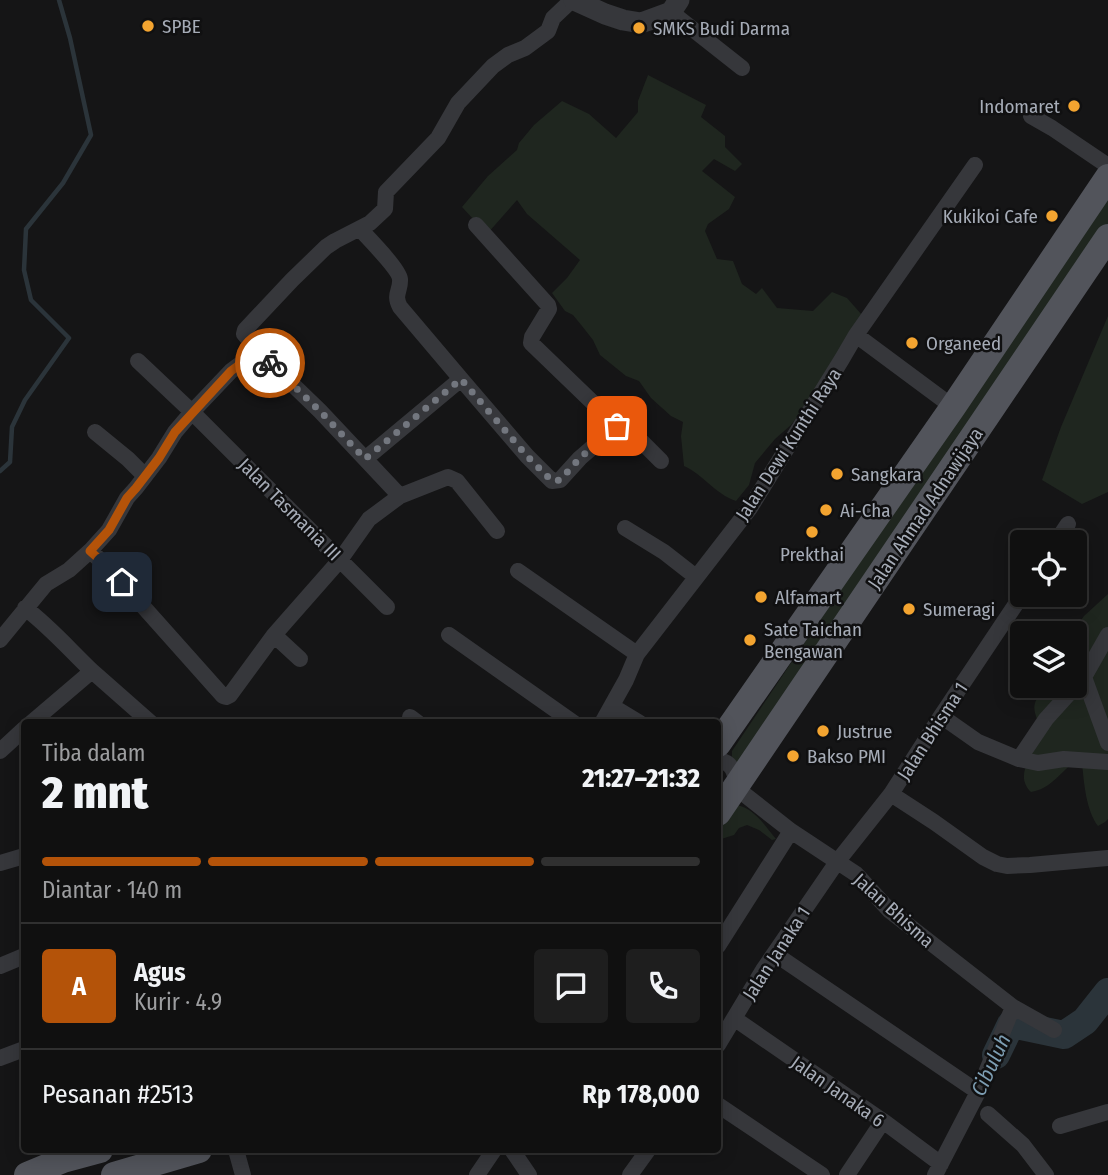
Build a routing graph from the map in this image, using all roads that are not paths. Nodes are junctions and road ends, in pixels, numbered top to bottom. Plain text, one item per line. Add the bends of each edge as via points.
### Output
1 (573, 0) edge
2 (675, 6) edge
3 (742, 68) dead end
4 (1031, 116) dead end
5 (975, 164) dead end
6 (1108, 166) edge
7 (1108, 177) edge
8 (476, 225) dead end
9 (360, 229) junction
10 (1108, 237) edge
11 (856, 334) junction
12 (258, 351) junction
13 (138, 361) dead end
14 (461, 379) junction
15 (953, 407) junction
16 (192, 412) junction
17 (617, 426) junction
18 (95, 432) dead end
19 (365, 459) junction
20 (661, 461) dead end
21 (145, 476) junction
22 (400, 496) junction
23 (1068, 524) dead end
24 (625, 528) dead end
25 (1064, 530) edge
26 (496, 531) dead end
27 (90, 551) junction
28 (340, 559) junction
29 (518, 571) dead end
30 (696, 577) junction
31 (387, 607) dead end
32 (1014, 607) edge
33 (25, 608) junction
34 (274, 635) junction
35 (449, 635) dead end
36 (1108, 635) edge
37 (0, 640) edge
38 (637, 654) junction
39 (300, 659) dead end
40 (92, 671) junction
41 (1087, 672) edge
42 (1087, 685) edge
43 (1065, 698) edge
44 (612, 706) junction
45 (941, 716) junction
46 (37, 719) edge
47 (146, 719) edge
48 (568, 719) edge
49 (604, 719) edge
50 (633, 719) edge
51 (21, 732) edge
52 (721, 740) edge
53 (1108, 743) edge
54 (0, 751) edge
55 (1018, 759) junction
56 (721, 760) edge
57 (1108, 762) edge
58 (726, 788) edge
59 (891, 794) junction
60 (791, 831) junction
61 (21, 857) edge
62 (1108, 858) edge
63 (837, 862) junction
64 (0, 863) edge
65 (721, 941) edge
66 (775, 954) junction
67 (21, 957) edge
68 (0, 966) edge
69 (1013, 1007) junction
70 (735, 1018) junction
71 (1055, 1030) dead end
72 (721, 1040) edge
73 (21, 1050) edge
74 (0, 1058) edge
75 (978, 1092) junction
76 (721, 1107) edge
77 (1108, 1112) edge
78 (988, 1114) dead end
79 (883, 1121) junction
80 (1060, 1126) dead end
81 (178, 1153) edge
82 (237, 1153) edge
83 (492, 1153) edge
84 (514, 1153) edge
85 (646, 1153) edge
86 (97, 1159) edge
87 (135, 1159) edge
88 (938, 1170) edge
89 (27, 1175) edge
90 (114, 1175) edge
91 (243, 1175) edge
92 (477, 1175) edge
93 (529, 1175) edge
94 (630, 1175) edge
95 (822, 1175) edge
96 (847, 1175) edge
97 (1046, 1175) edge

1 - 2 street via 641,23
1 - 9 street via 553,18 548,31 493,66 458,103 438,138 386,192 385,209
2 - 3 street via 681,19
4 - 6 street
5 - 11 street, Jalan Dewi Kunthi Raya
7 - 15 main road, Jalan Ahmad Adnawijaya
8 - 17 street via 548,305 531,343
9 - 12 street via 318,255 245,330
9 - 14 street via 398,271 400,307
10 - 58 main road, Jalan Ahmad Adnawijaya
11 - 15 street
11 - 30 street, Jalan Dewi Kunthi Raya via 750,508
12 - 16 street via 231,371
12 - 19 street
13 - 16 street, Jalan Tasmania III
14 - 17 street via 552,481 560,480
14 - 19 street
15 - 52 main road, Jalan Ahmad Adnawijaya
16 - 21 street
16 - 28 street, Jalan Tasmania III
17 - 20 street
18 - 21 street
19 - 22 street
21 - 27 street
22 - 26 street via 453,478
22 - 28 street via 369,519
23 - 25 street
24 - 30 street
27 - 33 street via 46,584
27 - 34 street via 223,696 230,695
28 - 31 street, Jalan Tasmania III
28 - 34 street
29 - 38 street
30 - 38 street, Jalan Dewi Kunthi Raya
32 - 45 street, Jalan Bhisma 1
33 - 37 street
33 - 40 street
34 - 39 street
35 - 48 street
36 - 41 street
38 - 44 street, Jalan Dewi Kunthi Raya
40 - 46 street
40 - 47 street
42 - 53 street
43 - 55 street
44 - 49 street, Jalan Dewi Kunthi Raya
44 - 50 street
45 - 55 street via 978,743
45 - 59 street, Jalan Bhisma 1
51 - 54 street
55 - 57 street
56 - 58 street via 735,772 736,779
58 - 60 street, Jalan Bhisma
59 - 62 street via 997,864
59 - 63 street, Jalan Bhisma 1
60 - 63 street, Jalan Bhisma
60 - 65 street
61 - 64 street
63 - 66 street, Jalan Janaka 1
63 - 69 street, Jalan Bhisma via 856,874 890,911
66 - 70 street, Jalan Janaka 1
66 - 75 street
67 - 68 street
69 - 71 street, Jalan Bhisma
69 - 75 street
70 - 72 street, Jalan Janaka 1
70 - 79 street, Jalan Janaka 6
73 - 74 street
75 - 88 street
76 - 95 street
77 - 80 street
78 - 97 street via 1023,1145
79 - 88 street, Jalan Janaka 6
79 - 96 street
81 - 87 main road
82 - 91 street
83 - 92 street
84 - 93 street
85 - 94 street
86 - 89 main road via 63,1160
87 - 90 main road

